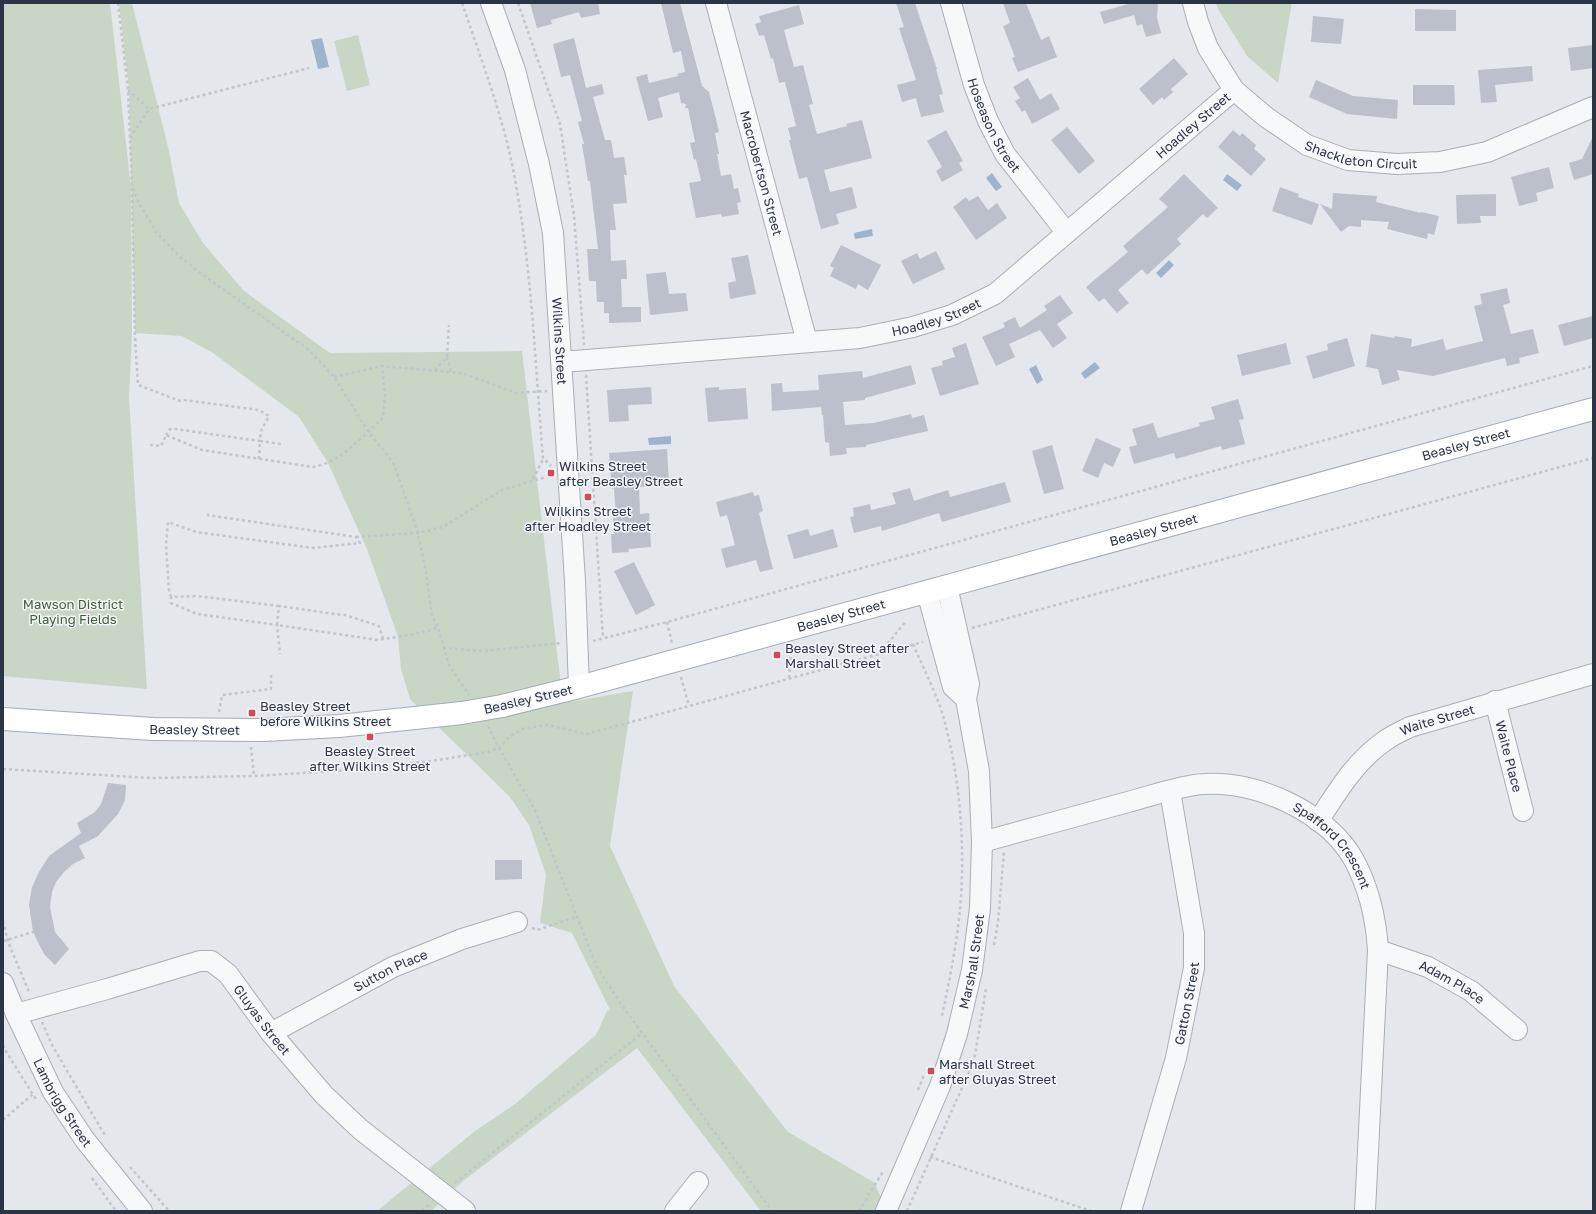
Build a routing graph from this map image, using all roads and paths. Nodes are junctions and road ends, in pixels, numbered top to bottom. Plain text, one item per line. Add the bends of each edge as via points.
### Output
1 (118, 3) edge
2 (462, 3) edge
3 (492, 3) edge
4 (716, 3) edge
5 (951, 3) edge
6 (1193, 3) edge
7 (309, 68) dead end
8 (128, 90) junction
9 (1234, 90) junction
10 (1593, 107) edge
11 (149, 109) junction
12 (130, 138) junction
13 (132, 186) junction
14 (1066, 232) junction
15 (449, 325) dead end
16 (807, 342) junction
17 (446, 357) junction
18 (562, 362) junction
19 (382, 366) junction
20 (1593, 366) edge
21 (435, 370) junction
22 (451, 372) junction
23 (334, 377) junction
24 (563, 389) junction
25 (538, 392) junction
26 (588, 394) dead end
27 (1593, 410) edge
28 (368, 431) junction
29 (166, 435) junction
30 (260, 441) junction
31 (281, 444) dead end
32 (150, 445) dead end
33 (259, 458) junction
34 (543, 458) junction
35 (1593, 458) edge
36 (533, 480) junction
37 (208, 515) dead end
38 (418, 533) junction
39 (356, 536) junction
40 (937, 589) junction
41 (171, 597) junction
42 (279, 606) junction
43 (906, 621) dead end
44 (277, 625) junction
45 (438, 627) junction
46 (949, 635) junction
47 (383, 639) junction
48 (913, 644) junction
49 (577, 645) junction
50 (443, 648) junction
51 (280, 654) dead end
52 (880, 654) junction
53 (791, 655) dead end
54 (1593, 674) edge
55 (789, 678) junction
56 (579, 687) junction
57 (1495, 701) junction
58 (466, 705) junction
59 (3, 719) edge
60 (485, 721) dead end
61 (499, 748) junction
62 (3, 769) edge
63 (1170, 791) junction
64 (1523, 811) dead end
65 (1318, 821) junction
66 (982, 842) junction
67 (1004, 847) dead end
68 (576, 917) junction
69 (3, 921) edge
70 (517, 922) joint
71 (33, 932) dead end
72 (8, 939) junction
73 (3, 941) edge
74 (1378, 950) junction
75 (992, 953) dead end
76 (3, 983) edge
77 (987, 984) dead end
78 (36, 1009) junction
79 (16, 1014) junction
80 (942, 1020) dead end
81 (1517, 1030) dead end
82 (271, 1033) junction
83 (642, 1033) junction
84 (926, 1072) dead end
85 (917, 1093) dead end
86 (106, 1138) dead end
87 (912, 1152) junction
88 (931, 1158) junction
89 (130, 1166) dead end
90 (886, 1167) dead end
91 (698, 1182) dead end
92 (442, 1193) junction
93 (142, 1211) edge
94 (169, 1211) edge
95 (422, 1211) edge
96 (465, 1211) edge
97 (675, 1211) edge
98 (772, 1211) edge
99 (859, 1211) edge
100 (886, 1211) edge
101 (907, 1211) edge
102 (1091, 1211) edge
103 (1131, 1211) edge
104 (1365, 1211) edge

1 - 8 path
2 - 25 path via 496,104 514,173 524,235
3 - 18 street, Wilkins Street via 515,70 539,164 553,233
4 - 16 street, Macrobertson Street
5 - 14 street, Hoseason Street via 974,84 988,121 1005,154
6 - 9 street, Shackleton Circuit via 1208,48
7 - 11 path
8 - 11 path
8 - 12 path
9 - 10 street, Shackleton Circuit via 1266,117 1307,145 1348,160 1397,164 1440,162 1487,152
9 - 14 street, Hoadley Street
11 - 12 path
12 - 13 path
13 - 23 path via 156,232 168,245 200,272 300,342
13 - 30 path via 138,385 180,401 259,410 269,416
14 - 16 street, Hoadley Street via 995,294 952,315 913,327 860,338
15 - 17 path
16 - 18 street, Hoadley Street
17 - 21 path
17 - 22 path
18 - 24 street, Wilkins Street
19 - 21 path
19 - 23 path
19 - 28 path via 385,394 383,418
20 - 49 path
21 - 22 path
22 - 25 path via 462,373 516,393
23 - 28 path
24 - 25 path
24 - 26 path via 579,388
24 - 49 street, Wilkins Street
25 - 34 path
27 - 40 main road, Beasley Street
28 - 33 path via 346,452 320,466
28 - 38 path via 394,464
29 - 30 path via 170,429 174,429
29 - 32 path via 161,446
29 - 33 path via 202,450
30 - 31 path
30 - 33 path
34 - 36 path
34 - 36 path via 554,469 555,475
35 - 46 path
36 - 38 path via 502,490 443,527
37 - 39 path
38 - 39 path
38 - 45 path via 432,616
39 - 41 path via 360,542 313,548 196,532 168,522 166,545
40 - 46 street, Marshall Street
40 - 56 main road, Beasley Street
41 - 42 path via 197,596
41 - 44 path via 170,604 197,614
42 - 44 path
42 - 47 path via 345,614 379,626
43 - 52 path
44 - 47 path
44 - 51 path
45 - 47 path
45 - 50 path
46 - 48 path
46 - 66 street, Marshall Street via 953,687 966,699 979,771
48 - 52 path
48 - 80 path via 945,722 959,801 962,841 961,891 956,941
49 - 50 path via 536,645 483,652
49 - 56 street, Wilkins Street
50 - 58 path
52 - 55 path
53 - 55 path
54 - 57 street, Waite Street
55 - 61 path via 587,734 548,725 525,728 510,736
56 - 58 main road, Beasley Street, bridge via 502,706
57 - 64 street, Waite Place
57 - 65 street, Waite Street via 1410,727 1386,740 1365,757 1346,778
58 - 59 main road, Beasley Street via 339,726 264,730 153,730
60 - 61 path
61 - 62 path via 488,752 367,769 254,776 150,778
61 - 68 path via 535,810
63 - 65 street, Spafford Crescent via 1204,784 1227,784 1252,789 1280,797
63 - 66 street, Spafford Crescent
63 - 103 street, Gatton Street via 1194,933 1194,968 1176,1058
65 - 74 street, Spafford Crescent via 1333,832 1354,859 1368,892 1377,925
66 - 87 street, Marshall Street via 980,908 972,970 957,1034 940,1086
67 - 75 path via 998,922
68 - 70 path via 537,930
68 - 83 path via 596,965
69 - 72 path
70 - 82 street, Sutton Place via 393,967
71 - 72 path
72 - 73 path
72 - 78 path
74 - 81 street, Adam Place via 1428,967 1471,991
74 - 104 street, Spafford Crescent
76 - 79 street, Lambrigg Street
77 - 88 path via 974,1061
78 - 79 street, Gluyas Street
78 - 82 street, Gluyas Street via 200,961 211,961 228,974
78 - 86 path via 52,1045
79 - 93 street, Lambrigg Street via 53,1092 85,1140
82 - 92 street, Gluyas Street via 324,1095 360,1129
83 - 92 path
83 - 98 path
84 - 85 path
87 - 88 path
87 - 100 street, Marshall Street
88 - 101 path
88 - 102 path
89 - 94 path
90 - 99 path
91 - 97 street
92 - 95 path
92 - 96 street, Gluyas Street

